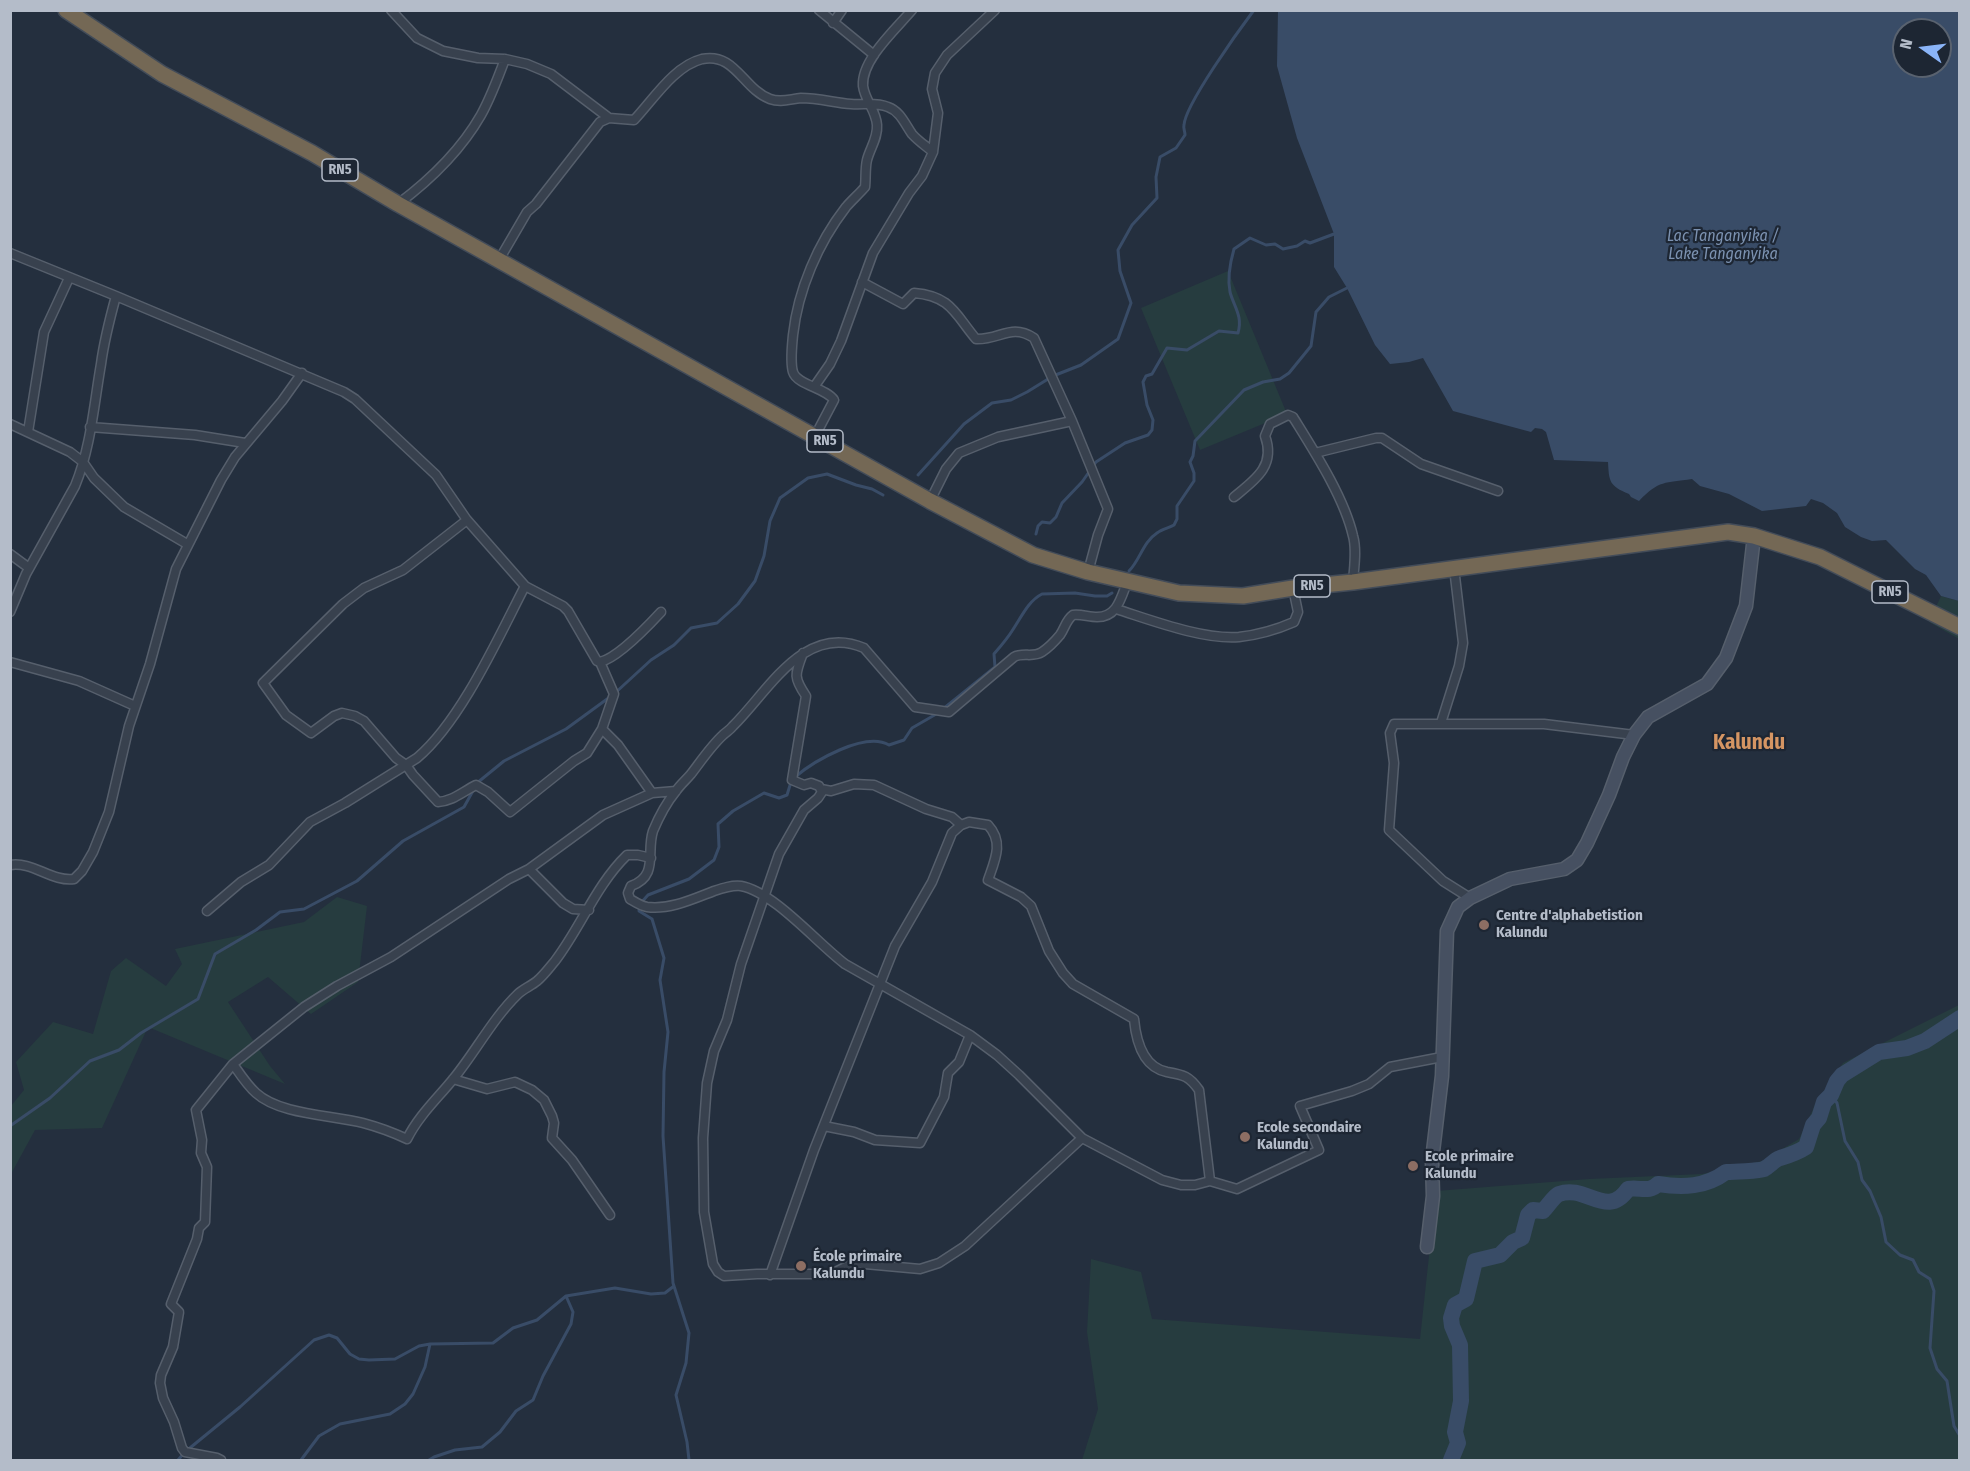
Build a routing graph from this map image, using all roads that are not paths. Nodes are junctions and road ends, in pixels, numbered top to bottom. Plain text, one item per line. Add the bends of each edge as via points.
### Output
1 (66, 10) edge
2 (391, 10) edge
3 (819, 10) edge
4 (842, 10) edge
5 (912, 10) edge
6 (995, 10) edge
7 (833, 22) junction
8 (874, 55) junction
9 (505, 59) junction
10 (868, 104) junction
11 (609, 118) junction
12 (933, 152) junction
13 (398, 204) junction
14 (10, 253) edge
15 (499, 260) junction
16 (69, 278) junction
17 (862, 282) junction
18 (116, 296) junction
19 (302, 373) junction
20 (814, 387) junction
21 (1072, 421) junction
22 (10, 424) edge
23 (90, 427) junction
24 (28, 432) junction
25 (815, 436) junction
26 (245, 443) junction
27 (1316, 453) junction
28 (83, 462) junction
29 (1498, 491) dead end
30 (1234, 497) dead end
31 (930, 501) junction
32 (467, 520) junction
33 (1754, 536) junction
34 (188, 544) junction
35 (10, 554) edge
36 (29, 568) junction
37 (1454, 568) junction
38 (1088, 572) junction
39 (1128, 580) junction
40 (1353, 582) junction
41 (525, 586) junction
42 (1293, 588) junction
43 (1116, 609) junction
44 (10, 612) edge
45 (661, 612) dead end
46 (1959, 627) edge
47 (803, 653) junction
48 (10, 662) edge
49 (600, 662) junction
50 (135, 706) junction
51 (1442, 723) junction
52 (602, 729) junction
53 (1634, 735) junction
54 (406, 765) junction
55 (821, 789) junction
56 (676, 790) junction
57 (652, 793) junction
58 (961, 825) junction
59 (651, 858) junction
60 (10, 865) edge
61 (529, 869) junction
62 (764, 896) junction
63 (1470, 898) junction
64 (589, 910) junction
65 (207, 911) dead end
66 (881, 985) junction
67 (969, 1035) junction
68 (1442, 1057) junction
69 (233, 1064) junction
70 (453, 1079) junction
71 (824, 1126) junction
72 (1082, 1138) junction
73 (1210, 1181) junction
74 (610, 1215) dead end
75 (1426, 1247) dead end
76 (770, 1275) junction
77 (221, 1461) edge

1 - 13 highway, RN5 via 162,74 312,153
2 - 9 street via 417,38 437,49
3 - 7 street
4 - 7 street
5 - 8 street
6 - 12 street via 947,55 935,74 932,89 938,113
7 - 8 street
8 - 10 street via 863,84
9 - 11 street via 551,74
9 - 13 street via 473,128 445,162
10 - 11 street via 771,99 757,93 727,61 702,59 686,66 634,120
10 - 12 street via 890,107
10 - 20 street via 877,124 867,160 865,187 846,207 821,247 805,284 794,326 793,372
11 - 15 street via 595,127 527,212
12 - 17 street via 877,246
13 - 15 highway, RN5
14 - 16 street
15 - 25 highway, RN5
16 - 18 street
16 - 24 street via 44,332
17 - 20 street via 841,341
17 - 21 street via 903,304 914,293 939,299 955,310 976,339 1023,331 1034,338
18 - 19 street
18 - 23 street
19 - 26 street
19 - 32 street via 355,399 436,475
20 - 25 street via 834,400
21 - 31 street via 999,438 959,453
21 - 38 street via 1108,509
22 - 24 street
23 - 26 street
23 - 28 street
24 - 28 street
25 - 31 highway, RN5
26 - 34 street
27 - 29 street via 1382,438 1421,464
27 - 30 street via 1291,416 1270,424 1265,436 1269,444 1263,472
27 - 40 street via 1353,534
28 - 34 street via 124,507
28 - 36 street via 75,486
31 - 38 highway, RN5 via 1033,555
32 - 41 street
32 - 54 street via 403,570 364,588 343,604 264,683 286,715 311,733 334,716 355,716
33 - 37 highway, RN5 via 1728,532
33 - 46 highway, RN5 via 1820,557
33 - 53 street via 1746,606 1726,658 1707,684 1648,717
34 - 50 street via 170,588
35 - 36 street
36 - 44 street
37 - 40 highway, RN5
37 - 51 street via 1463,643
38 - 39 highway, RN5
39 - 42 highway, RN5 via 1179,593 1207,595 1243,596
39 - 43 street
40 - 42 highway, RN5
41 - 49 street via 568,611
41 - 54 street via 452,718 427,750
42 - 43 street via 1298,612 1294,622 1239,637 1183,629
43 - 47 street via 1107,616 1073,615 1043,651 1018,654 949,712 915,707 864,648 843,642
45 - 49 street via 637,637
47 - 55 street via 795,674 806,696 792,780
47 - 56 street via 776,676
48 - 50 street via 79,681
49 - 52 street via 614,694
50 - 60 street via 109,812 82,871 74,879 64,879 19,863
51 - 53 street via 1544,724
51 - 63 street via 1394,724 1390,733 1394,763 1389,830 1443,881
52 - 54 street via 587,753 510,812 476,785 450,801 438,802
52 - 57 street
53 - 63 street via 1577,860 1564,869 1510,879
54 - 65 street via 310,822 269,865
55 - 58 street via 874,785 952,817
55 - 62 street via 779,854
56 - 57 street
56 - 59 street via 654,830
57 - 61 street via 603,815
58 - 66 street via 952,833 932,882 895,946
58 - 73 street via 979,822 994,831 998,845 988,880 1031,906 1049,951 1066,977 1134,1019 1139,1046 1148,1061 1162,1071 1191,1078 1199,1090
59 - 62 street via 647,874 628,893 630,899 645,907 679,904 730,886 741,886
59 - 64 street via 627,855 608,876
61 - 64 street via 563,903 573,909
61 - 69 street via 392,957 304,1007
62 - 66 street via 844,963
62 - 76 street via 707,1083 704,1212 713,1264 718,1272 724,1276
63 - 68 street via 1458,907 1447,931
64 - 70 street via 557,958 538,980 519,993
66 - 67 street
66 - 71 street
67 - 71 street via 959,1062 948,1073 944,1097 920,1143 875,1140
67 - 72 street via 1019,1075
68 - 73 street via 1390,1067 1369,1084 1300,1106 1319,1150 1237,1190
68 - 75 street
69 - 70 street via 257,1094 274,1103 362,1122 407,1139
69 - 77 street via 196,1110 201,1153 207,1167 205,1222 199,1228 171,1304 179,1312 173,1347 160,1383 185,1452
70 - 74 street via 488,1089 515,1082 537,1094 552,1116 552,1138
71 - 76 street
72 - 73 street via 1162,1180 1181,1185
72 - 76 street via 965,1246 939,1263 920,1269 854,1263 831,1274

